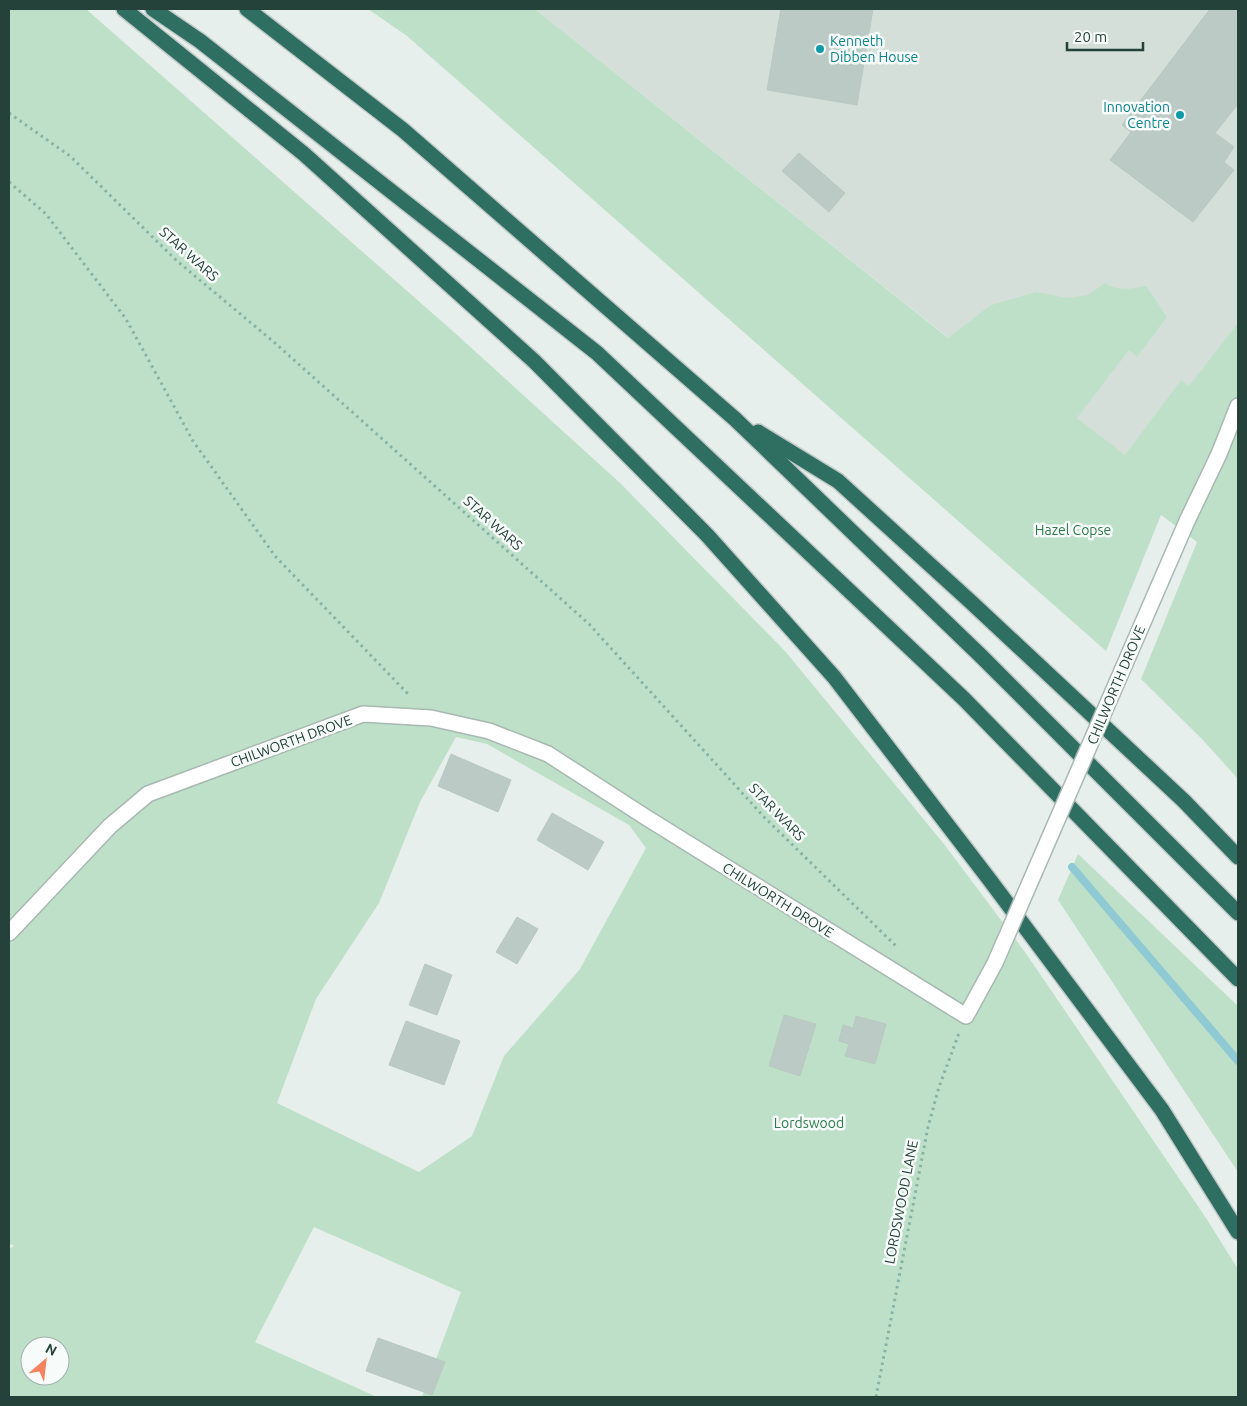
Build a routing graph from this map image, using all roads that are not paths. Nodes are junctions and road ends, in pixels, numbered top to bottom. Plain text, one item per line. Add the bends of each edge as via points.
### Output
1 (124, 9) edge
2 (153, 9) edge
3 (247, 9) edge
4 (1238, 406) edge
5 (735, 419) junction
6 (1238, 858) edge
7 (1238, 913) edge
8 (9, 933) edge
9 (1238, 979) edge
10 (1238, 1232) edge

1 - 10 highway via 341,187 534,361 707,534 834,678 983,871 1162,1110
2 - 9 highway via 200,41 597,353 964,699
3 - 5 highway via 403,130
4 - 8 street, CHILWORTH DROVE, bridge via 995,963 966,1016 548,754 489,731 431,718 362,714 148,794 110,826
5 - 6 highway via 838,481 1184,801
5 - 7 highway via 982,656

